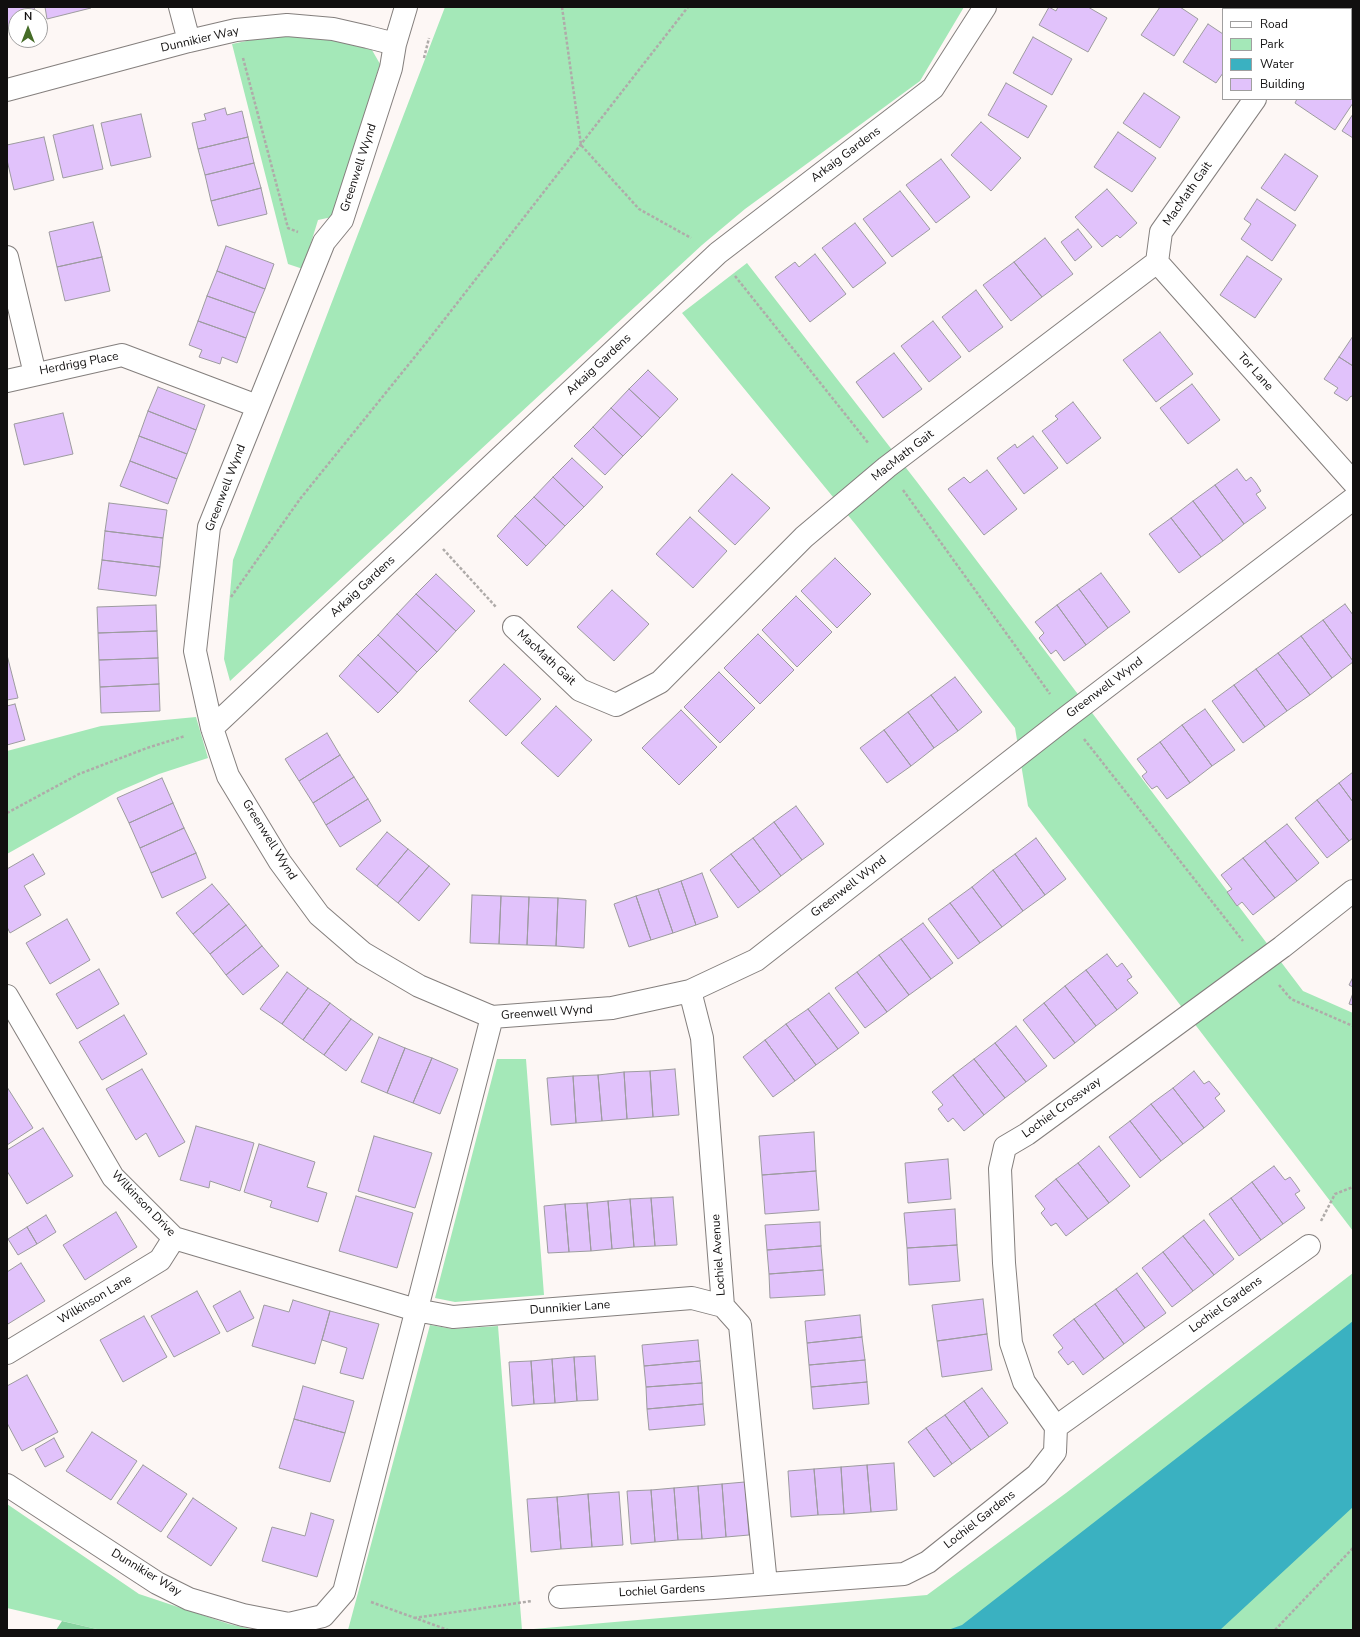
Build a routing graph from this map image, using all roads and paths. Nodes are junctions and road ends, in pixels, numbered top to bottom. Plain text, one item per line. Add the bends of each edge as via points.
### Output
1 (180, 7) edge
2 (406, 7) edge
3 (562, 7) edge
4 (688, 7) edge
5 (985, 7) edge
6 (236, 30) junction
7 (429, 36) dead end
8 (189, 41) junction
9 (395, 44) junction
10 (422, 64) dead end
11 (7, 90) edge
12 (1254, 100) edge
13 (581, 145) junction
14 (324, 242) junction
15 (718, 253) junction
16 (7, 257) edge
17 (1157, 262) junction
18 (35, 374) junction
19 (7, 381) edge
20 (258, 406) junction
21 (887, 468) junction
22 (1353, 482) edge
23 (1350, 509) edge
24 (425, 529) junction
25 (200, 605) junction
26 (514, 627) joint
27 (1067, 717) junction
28 (212, 728) junction
29 (7, 813) edge
30 (1353, 891) edge
31 (1260, 962) junction
32 (690, 991) junction
33 (7, 996) edge
34 (492, 1017) junction
35 (1353, 1026) edge
36 (1353, 1187) edge
37 (174, 1238) junction
38 (1309, 1246) joint
39 (723, 1306) junction
40 (416, 1310) junction
41 (7, 1353) edge
42 (1056, 1427) junction
43 (7, 1485) edge
44 (1353, 1548) edge
45 (766, 1584) junction
46 (344, 1592) junction
47 (560, 1597) joint
48 (414, 1618) junction
49 (448, 1630) edge
50 (1274, 1630) edge

1 - 8 street
2 - 9 street, Greenwell Wynd
3 - 13 path
4 - 13 path
5 - 15 street, Arkaig Gardens via 933,88
6 - 8 street, Dunnikier Way
6 - 9 street, Dunnikier Way via 286,25 333,29
6 - 14 path via 288,228
7 - 10 path
8 - 11 street, Dunnikier Way
9 - 14 street, Greenwell Wynd via 391,68 342,220
12 - 17 street, MacMath Gait via 1161,232
13 - 15 path via 639,209
13 - 25 path via 300,499 230,599
14 - 20 street, Greenwell Wynd
15 - 21 path
15 - 24 street, Arkaig Gardens
16 - 18 street, Herdrigg Place
17 - 21 street, MacMath Gait
17 - 22 street, Tor Lane
18 - 19 street
18 - 20 street, Herdrigg Place via 122,355
20 - 25 street, Greenwell Wynd via 209,528
21 - 26 street, MacMath Gait via 804,537 660,682 616,705 580,690
21 - 27 path
23 - 27 street, Greenwell Wynd
24 - 26 path
24 - 28 street, Arkaig Gardens
25 - 28 street, Greenwell Wynd via 195,651
27 - 31 path
27 - 32 street, Greenwell Wynd via 756,960
28 - 29 path via 147,748 79,774
28 - 34 street, Greenwell Wynd via 228,776 280,862 319,916 363,953 419,986
30 - 31 street, Lochiel Crossway
31 - 35 path via 1291,999
31 - 42 street, Lochiel Crossway via 1027,1134 1005,1147 1000,1169 1011,1343 1024,1382
32 - 34 street, Greenwell Wynd via 612,1008
32 - 39 street, Lochiel Avenue via 702,1038
33 - 37 street, Wilkinson Drive via 113,1177
34 - 40 street
36 - 38 path via 1335,1194
37 - 40 street, Wilkinson Drive
37 - 41 street, Wilkinson Lane via 160,1260
38 - 42 street, Lochiel Gardens
39 - 40 street, Dunnikier Lane via 692,1298 453,1317
39 - 45 street, Lochiel Avenue via 740,1325
40 - 46 street
42 - 45 street, Lochiel Gardens via 1055,1452 1037,1475 928,1562 904,1574
43 - 46 street, Dunnikier Way via 157,1583 189,1598 243,1615 289,1624 323,1616
44 - 50 path
45 - 47 street, Lochiel Gardens
46 - 48 path
47 - 48 path
48 - 49 path

